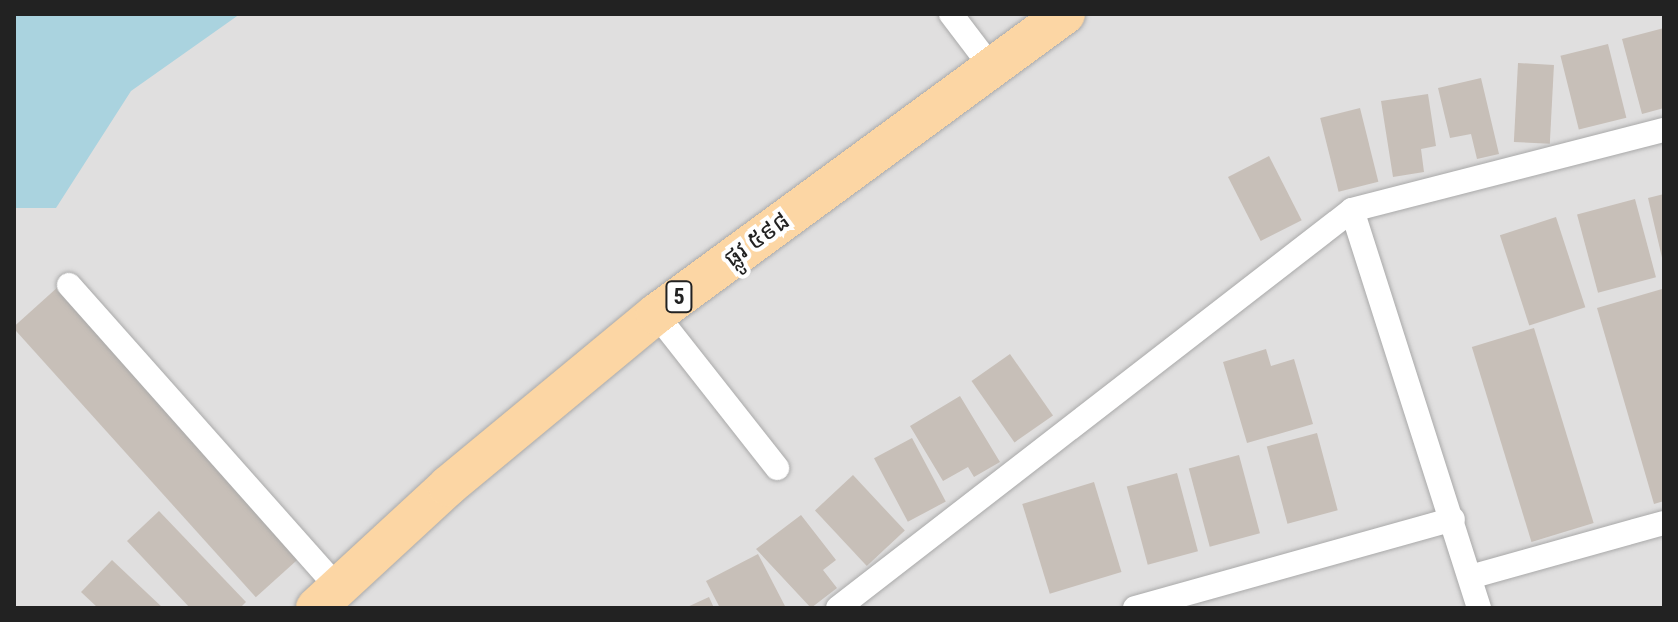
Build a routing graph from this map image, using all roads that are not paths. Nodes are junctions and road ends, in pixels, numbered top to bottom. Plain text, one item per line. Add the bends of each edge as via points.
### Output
1 (951, 14) edge
2 (1065, 14) edge
3 (992, 68) junction
4 (1664, 130) edge
5 (1352, 210) junction
6 (69, 285) dead end
7 (656, 314) junction
8 (777, 468) dead end
9 (1453, 519) junction
10 (1664, 523) edge
11 (1470, 577) junction
12 (327, 598) edge
13 (838, 608) edge
14 (1135, 608) edge
15 (1479, 608) edge

1 - 3 street
2 - 3 main road, ផ្លូវ ៥៩៨ / 5
3 - 7 main road, ផ្លូវ ៥៩៨ / 5
4 - 5 street
5 - 9 street
5 - 13 street
6 - 12 street
7 - 8 street
7 - 12 main road, ផ្លូវ ៥៩៨ / 5
9 - 11 street
9 - 14 street
10 - 11 street
11 - 15 street

